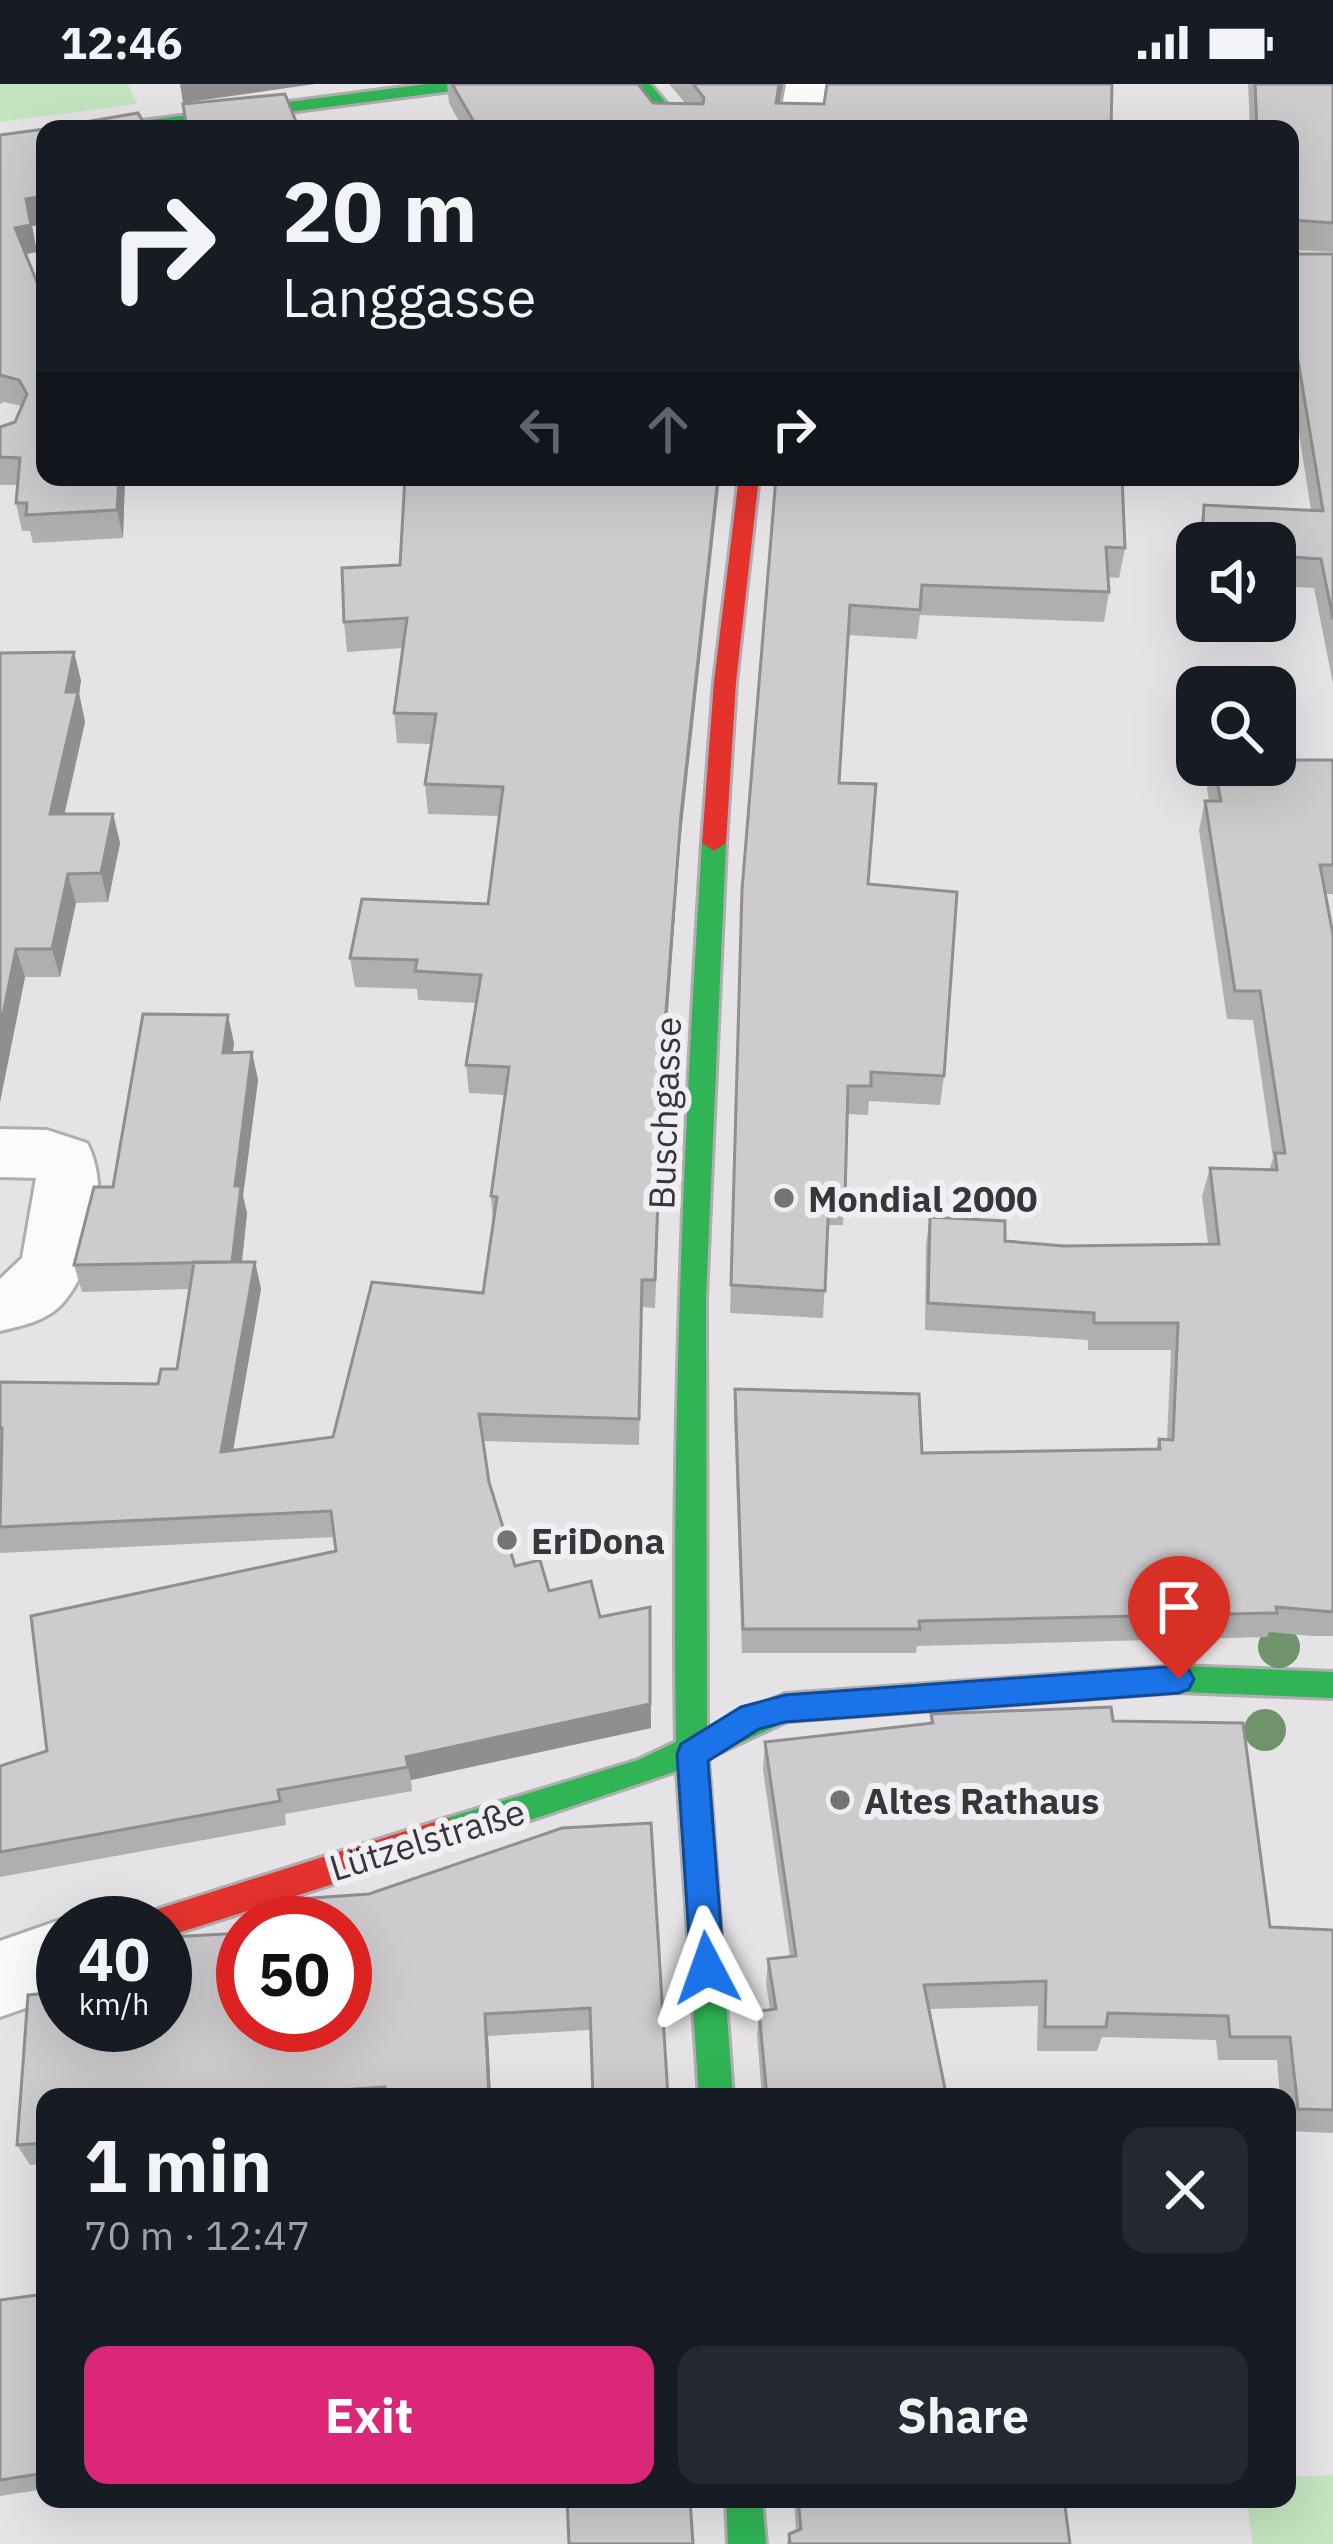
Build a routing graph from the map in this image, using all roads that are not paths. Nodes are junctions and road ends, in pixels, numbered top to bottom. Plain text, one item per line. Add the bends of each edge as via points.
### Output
1 (466, 84) edge
2 (641, 84) edge
3 (806, 84) edge
4 (188, 120) edge
5 (671, 120) edge
6 (801, 120) edge
7 (748, 486) edge
8 (0, 1154) edge
9 (0, 1305) edge
10 (1333, 1685) edge
11 (692, 1754) junction
12 (192, 1913) edge
13 (36, 1966) edge
14 (0, 1979) edge
15 (715, 2088) edge
16 (745, 2508) edge
17 (747, 2544) edge

1 - 4 street
2 - 5 street
3 - 6 street
7 - 11 street, Buschgasse via 725,682 699,1068
8 - 9 street via 65,1160 68,1177 47,1282 32,1298
10 - 11 street, Lützelstraße via 1179,1679 785,1708 752,1717
11 - 12 street, Lützelstraße
11 - 15 street, Buschgasse
13 - 14 street
16 - 17 street

